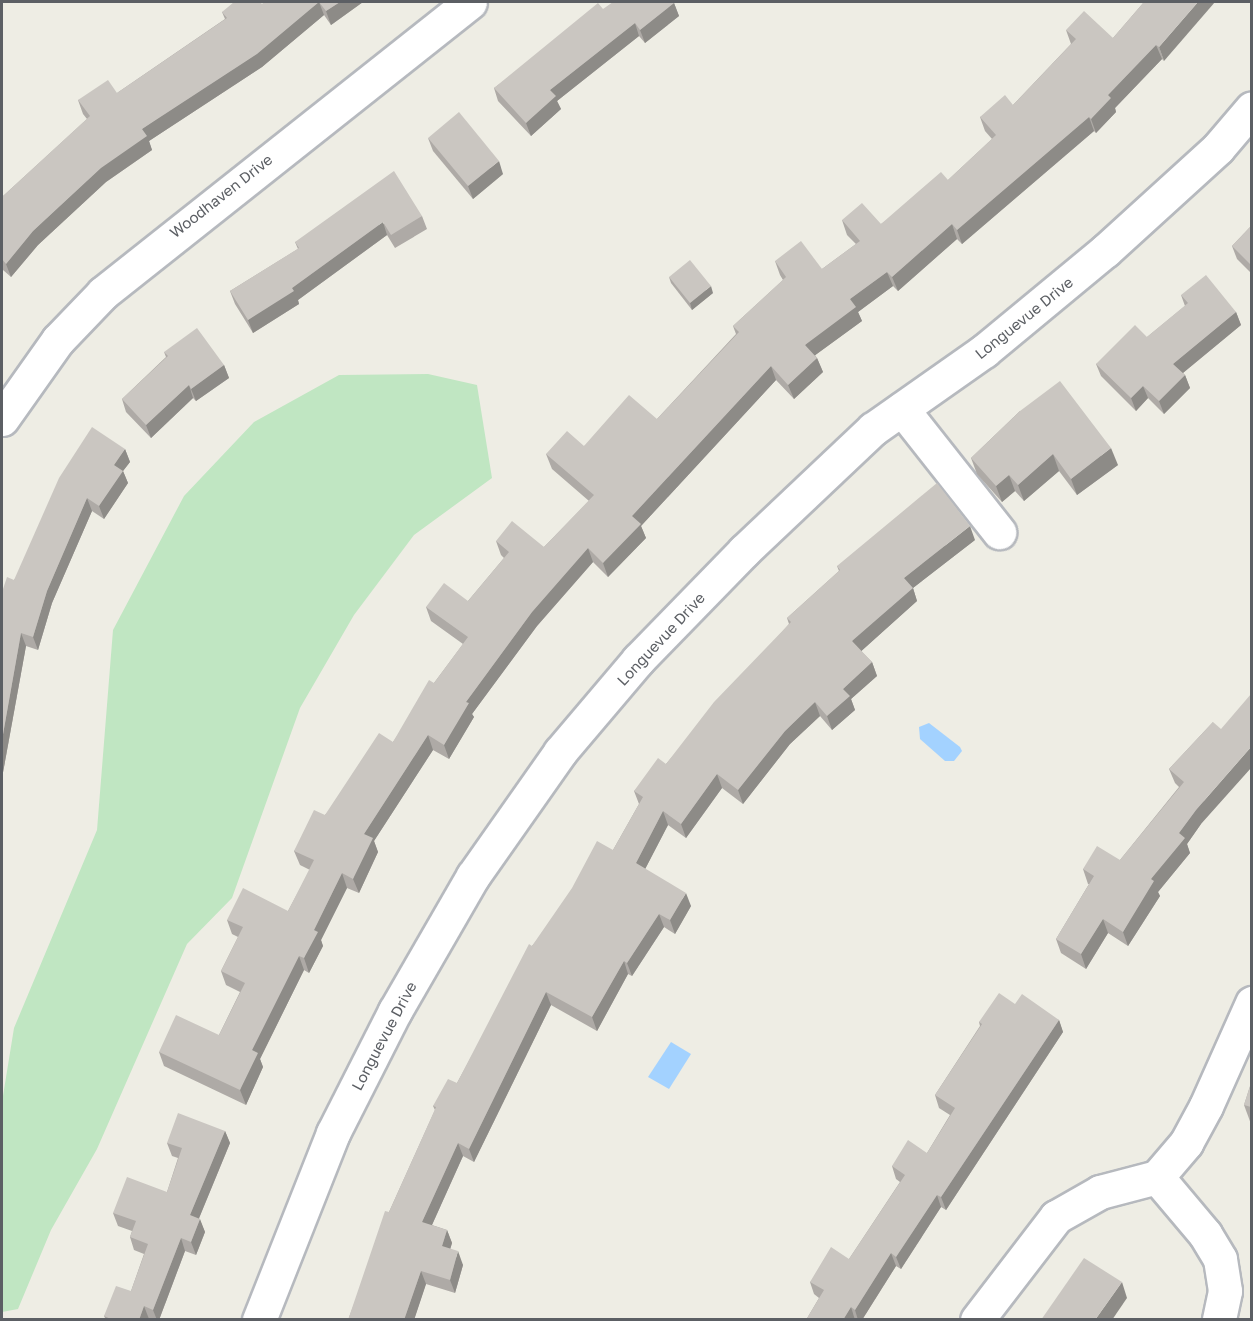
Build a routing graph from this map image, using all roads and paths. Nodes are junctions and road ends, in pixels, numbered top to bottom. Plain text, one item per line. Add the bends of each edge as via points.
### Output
1 (470, 2) edge
2 (1251, 108) edge
3 (902, 409) junction
4 (2, 419) edge
5 (999, 532) dead end
6 (1251, 1003) edge
7 (1157, 1177) junction
8 (259, 1320) edge
9 (977, 1320) edge
10 (1219, 1320) edge

1 - 4 street, Woodhaven Drive via 103,293 58,340
2 - 3 street, Longuevue Drive via 1218,148 1105,251 984,351
3 - 5 street
3 - 8 street, Longuevue Drive via 873,429 744,551 638,660 553,761 473,876 395,1011 333,1133
6 - 7 street via 1186,1143
7 - 9 street via 1100,1192 1056,1217
7 - 10 street via 1205,1234 1220,1259 1225,1292

